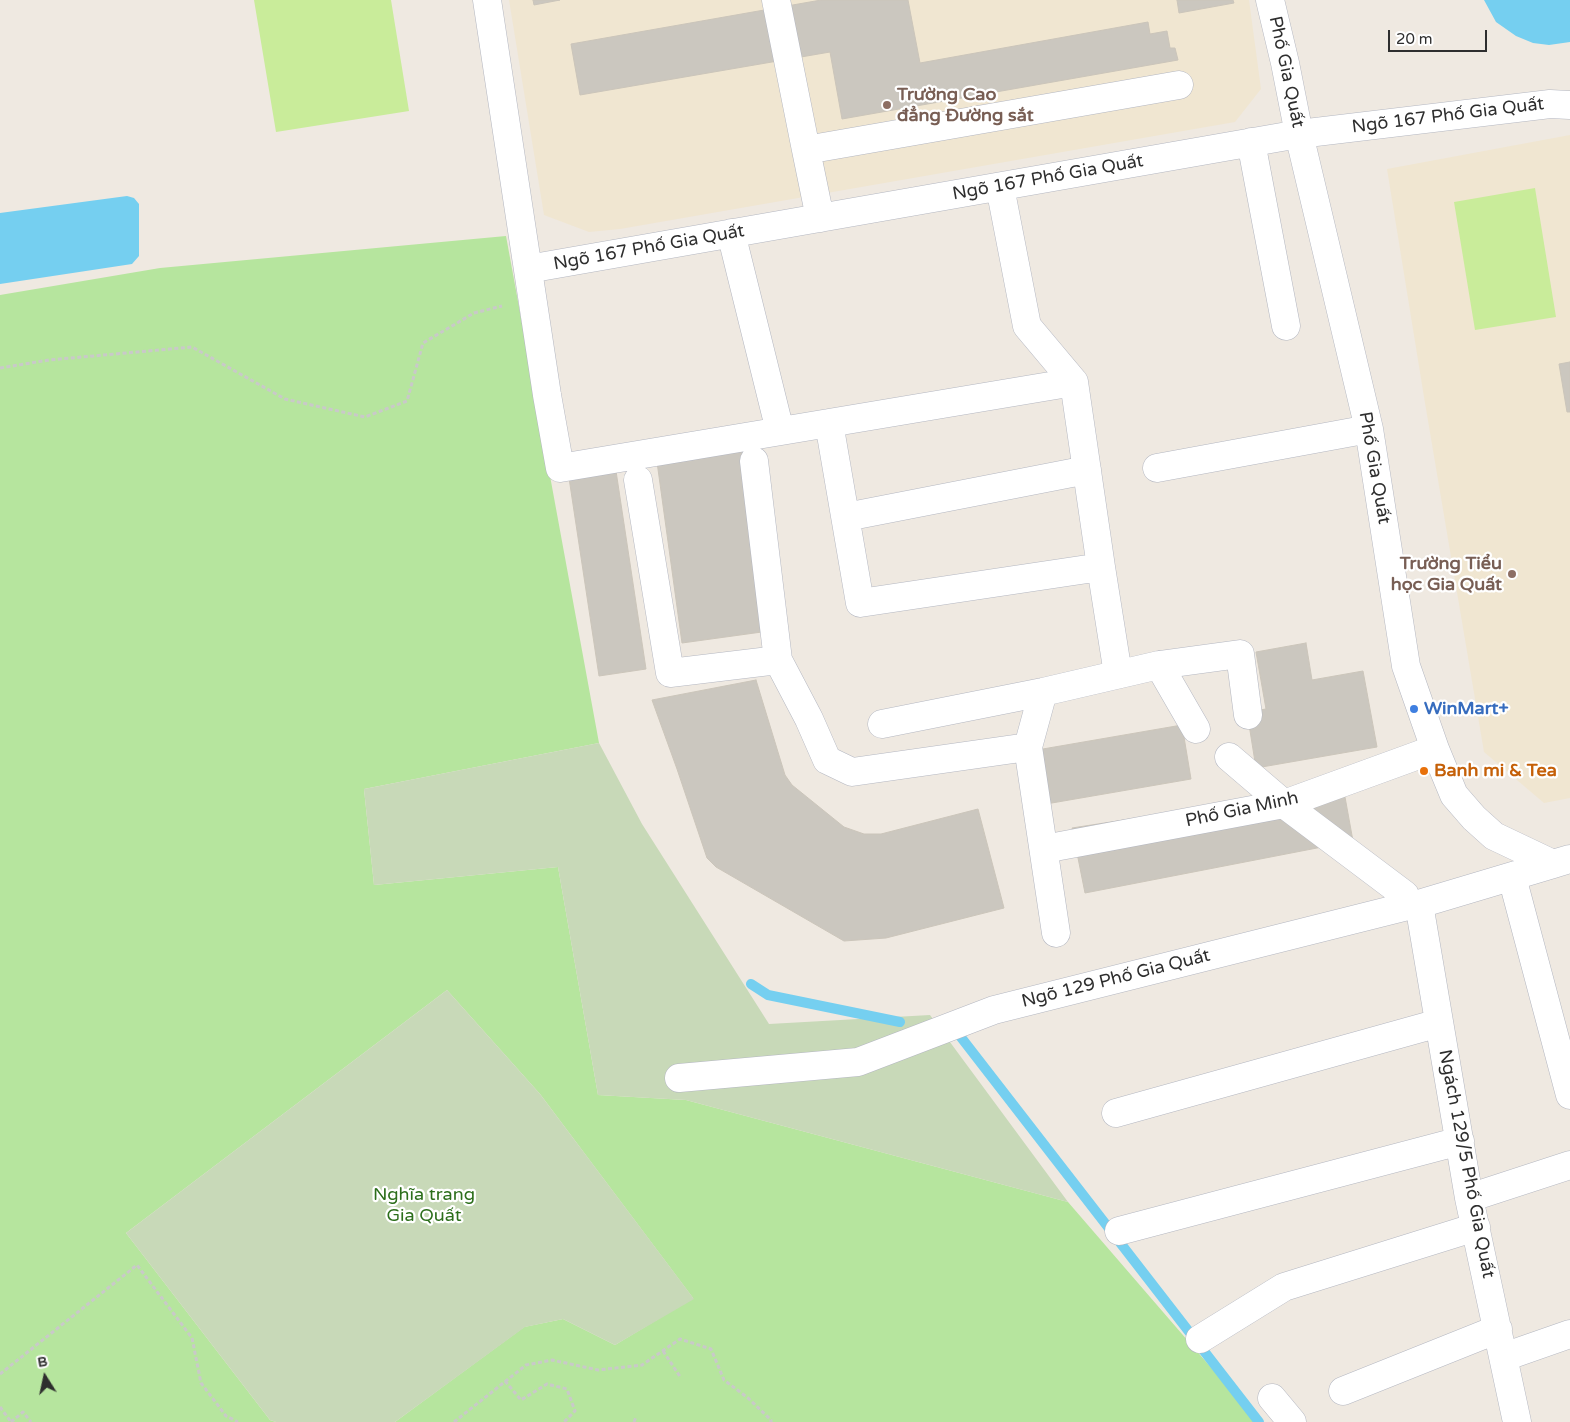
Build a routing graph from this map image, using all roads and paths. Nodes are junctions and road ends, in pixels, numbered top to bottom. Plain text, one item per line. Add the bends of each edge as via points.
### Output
1 (487, 0) edge
2 (776, 0) edge
3 (1270, 0) edge
4 (1179, 85) dead end
5 (1570, 104) edge
6 (1299, 134) junction
7 (1251, 142) junction
8 (806, 150) junction
9 (1000, 187) junction
10 (820, 218) junction
11 (731, 234) junction
12 (528, 269) junction
13 (532, 298) junction
14 (1286, 326) dead end
15 (0, 368) edge
16 (1074, 382) junction
17 (829, 423) junction
18 (1368, 429) junction
19 (780, 431) junction
20 (754, 462) dead end
21 (1157, 468) dead end
22 (1087, 470) junction
23 (638, 480) dead end
24 (846, 518) junction
25 (1101, 567) junction
26 (778, 660) junction
27 (1159, 665) junction
28 (1118, 674) junction
29 (1043, 692) junction
30 (1248, 715) dead end
31 (882, 724) dead end
32 (1196, 729) dead end
33 (1028, 747) junction
34 (1434, 749) junction
35 (1229, 757) dead end
36 (1284, 804) junction
37 (1044, 849) junction
38 (1561, 861) edge
39 (1512, 877) junction
40 (1414, 905) junction
41 (1056, 933) dead end
42 (1440, 1023) junction
43 (678, 1078) dead end
44 (1570, 1095) edge
45 (1116, 1113) dead end
46 (1460, 1141) junction
47 (1570, 1165) edge
48 (1469, 1198) junction
49 (1476, 1227) junction
50 (1119, 1231) dead end
51 (1498, 1329) junction
52 (1570, 1334) edge
53 (1200, 1339) dead end
54 (663, 1350) junction
55 (1504, 1357) junction
56 (0, 1374) edge
57 (681, 1378) dead end
58 (505, 1381) junction
59 (1343, 1391) dead end
60 (1272, 1398) dead end
61 (0, 1408) edge
62 (636, 1417) dead end
63 (11, 1422) edge
64 (30, 1422) edge
65 (238, 1422) edge
66 (454, 1422) edge
67 (564, 1422) edge
68 (634, 1422) edge
69 (771, 1422) edge
70 (1292, 1422) edge
71 (1518, 1422) edge

1 - 12 street
2 - 8 street
3 - 6 street, Phố Gia Quất
4 - 8 street
5 - 6 street, Ngõ 167 Phố Gia Quất
6 - 7 street, Ngõ 167 Phố Gia Quất
6 - 18 street, Phố Gia Quất
7 - 9 street, Ngõ 167 Phố Gia Quất
7 - 14 street
8 - 10 street
9 - 10 street, Ngõ 167 Phố Gia Quất
9 - 16 street via 1027,326
10 - 11 street, Ngõ 167 Phố Gia Quất
11 - 12 street, Ngõ 167 Phố Gia Quất
11 - 19 street
12 - 13 street
13 - 15 path via 474,313 423,343 407,400 365,417 285,399 192,347 49,360
13 - 19 street via 560,468
16 - 17 street
16 - 22 street
17 - 19 street
17 - 24 street
18 - 21 street
18 - 34 street, Phố Gia Quất via 1406,666
20 - 26 street
22 - 24 street
22 - 25 street
23 - 26 street via 670,673
24 - 25 street via 860,603
25 - 28 street
26 - 33 street via 827,760 852,772
27 - 28 street
27 - 30 street via 1240,654
27 - 32 street
28 - 29 street
29 - 31 street
29 - 33 street
33 - 37 street
34 - 36 street, Phố Gia Minh
34 - 38 street, Phố Gia Quất via 1454,795 1494,836
35 - 36 street
36 - 37 street, Phố Gia Minh
36 - 40 street
37 - 41 street
38 - 39 street, Ngõ 129 Phố Gia Quất
39 - 40 street, Ngõ 129 Phố Gia Quất
39 - 44 street
40 - 42 street, Ngách 129/5 Phố Gia Quất
40 - 43 street, Ngõ 129 Phố Gia Quất via 994,1010 858,1062
42 - 45 street
42 - 46 street, Ngách 129/5 Phố Gia Quất
46 - 48 street, Ngách 129/5 Phố Gia Quất
46 - 50 street
47 - 48 street
48 - 49 street, Ngách 129/5 Phố Gia Quất
49 - 51 street, Ngách 129/5 Phố Gia Quất
49 - 53 street via 1284,1287
51 - 55 street, Ngách 129/5 Phố Gia Quất
51 - 59 street
52 - 55 street
54 - 57 path
54 - 58 path via 642,1365 598,1370 552,1360 526,1365
54 - 69 path via 680,1339 711,1349 724,1380 748,1398
55 - 71 street, Ngách 129/5 Phố Gia Quất
56 - 65 path via 137,1264 192,1338 201,1383 226,1416
58 - 66 path
58 - 67 path via 521,1400 546,1384 567,1389 575,1411
60 - 70 street
61 - 63 path
62 - 68 path
63 - 64 path via 23,1412

